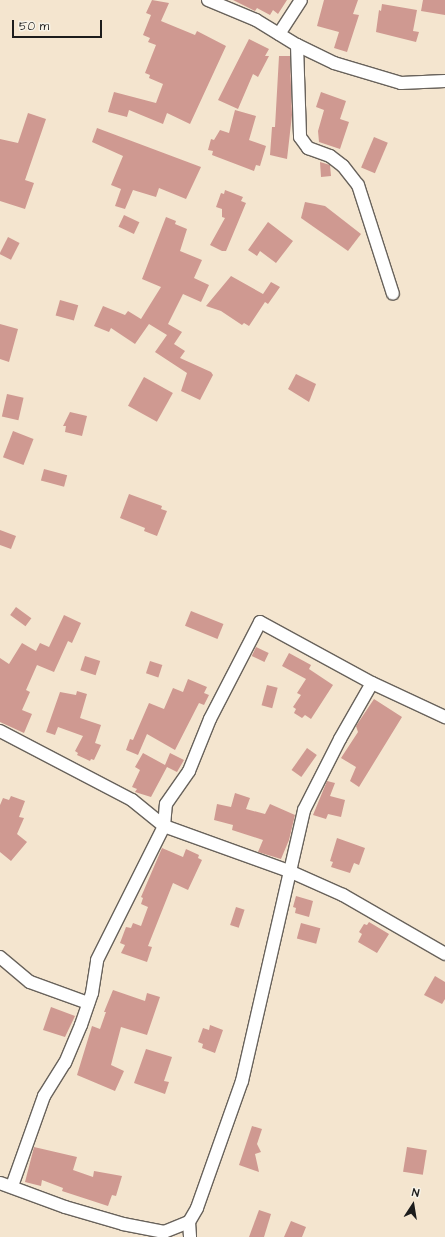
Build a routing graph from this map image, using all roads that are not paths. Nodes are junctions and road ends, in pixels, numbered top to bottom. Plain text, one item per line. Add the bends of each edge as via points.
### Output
1 (208, 0) edge
2 (301, 0) edge
3 (279, 34) junction
4 (297, 46) junction
5 (445, 81) edge
6 (393, 294) dead end
7 (372, 683) junction
8 (445, 717) edge
9 (0, 730) edge
10 (164, 826) junction
11 (290, 871) junction
12 (445, 954) edge
13 (0, 957) edge
14 (88, 1003) junction
15 (0, 1183) edge
16 (12, 1186) junction
17 (189, 1222) junction
18 (190, 1237) edge

1 - 3 street via 256,20
2 - 3 street
3 - 4 street
4 - 5 street via 334,63 401,83
4 - 6 street via 300,137 308,148 330,156 339,163 358,185
7 - 8 street
7 - 10 street via 260,622 210,719 189,771 166,804
7 - 11 street via 304,810
9 - 10 street via 132,800
10 - 11 street
10 - 14 street via 97,960
11 - 12 street via 343,895
11 - 17 street via 242,1081 197,1208
13 - 14 street via 30,982
14 - 16 street via 65,1063 44,1096
15 - 16 street
16 - 17 street via 65,1207 164,1232
17 - 18 street

